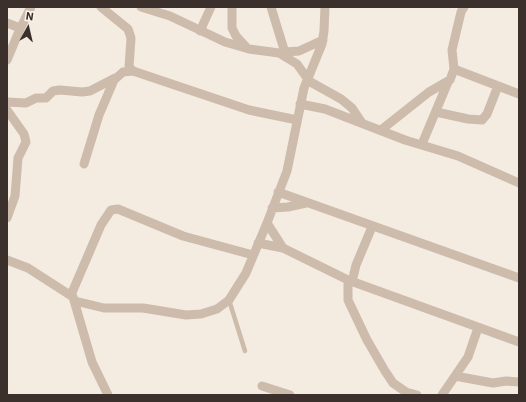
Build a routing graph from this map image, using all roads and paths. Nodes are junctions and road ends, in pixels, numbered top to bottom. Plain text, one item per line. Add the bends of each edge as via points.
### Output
1 (31, 7) edge
2 (101, 7) edge
3 (144, 7) edge
4 (211, 7) edge
5 (232, 7) edge
6 (271, 7) edge
7 (325, 7) edge
8 (464, 7) edge
9 (7, 23) edge
10 (20, 28) junction
11 (200, 31) junction
12 (323, 40) junction
13 (248, 49) junction
14 (286, 54) junction
15 (7, 60) edge
16 (454, 69) junction
17 (132, 70) junction
18 (115, 78) junction
19 (307, 79) junction
20 (448, 82) junction
21 (498, 86) junction
22 (519, 94) edge
23 (7, 102) edge
24 (300, 104) junction
25 (7, 110) edge
26 (436, 112) junction
27 (297, 120) junction
28 (362, 123) junction
29 (381, 130) junction
30 (422, 144) junction
31 (84, 164) dead end
32 (519, 183) edge
33 (278, 192) junction
34 (306, 203) junction
35 (272, 208) junction
36 (7, 218) edge
37 (268, 223) junction
38 (372, 227) junction
39 (258, 243) junction
40 (283, 248) junction
41 (253, 255) junction
42 (7, 260) edge
43 (519, 278) edge
44 (350, 281) junction
45 (73, 298) junction
46 (229, 300) junction
47 (478, 328) junction
48 (519, 342) edge
49 (245, 351) dead end
50 (455, 376) junction
51 (519, 382) edge
52 (262, 386) dead end
53 (108, 395) edge
54 (290, 395) edge
55 (417, 395) edge
56 (442, 395) edge

1 - 10 street
2 - 17 street via 128,29 131,38 128,63
3 - 11 street
4 - 11 street
5 - 13 street via 232,28
6 - 14 street
7 - 12 street
8 - 16 street via 452,50
9 - 10 street
10 - 15 street
11 - 13 street
12 - 14 street
12 - 19 street
13 - 14 street
14 - 19 street
16 - 20 street via 453,76
16 - 21 street
17 - 18 street via 123,72
17 - 27 street via 139,75 249,110
18 - 23 street via 90,91 60,90 53,91 46,98 36,98 26,103
18 - 31 street via 99,115
19 - 24 street
19 - 28 street via 341,99 352,108
20 - 26 street
20 - 29 street via 429,92
21 - 22 street
21 - 26 street via 482,120 468,120
24 - 27 street
24 - 28 street via 325,109
25 - 36 street via 26,137 18,158 15,196
26 - 30 street
27 - 33 street via 287,171
28 - 29 street
29 - 30 street
30 - 32 street via 458,156
33 - 34 street
33 - 35 street
34 - 35 street
34 - 38 street
35 - 37 street
37 - 39 street
37 - 40 street
38 - 43 street
38 - 44 street
39 - 40 street
39 - 41 street
40 - 44 street
41 - 45 street via 184,236 118,209 111,210 101,225
41 - 46 street via 246,273
42 - 45 street via 28,268
44 - 47 street
44 - 55 street via 348,300 385,371 393,383 406,392
45 - 46 street via 104,308 143,308 186,315 217,310
45 - 53 street via 92,362
46 - 49 lane
47 - 48 street
47 - 50 street via 468,357
50 - 51 street via 493,384
50 - 56 street
52 - 54 street

